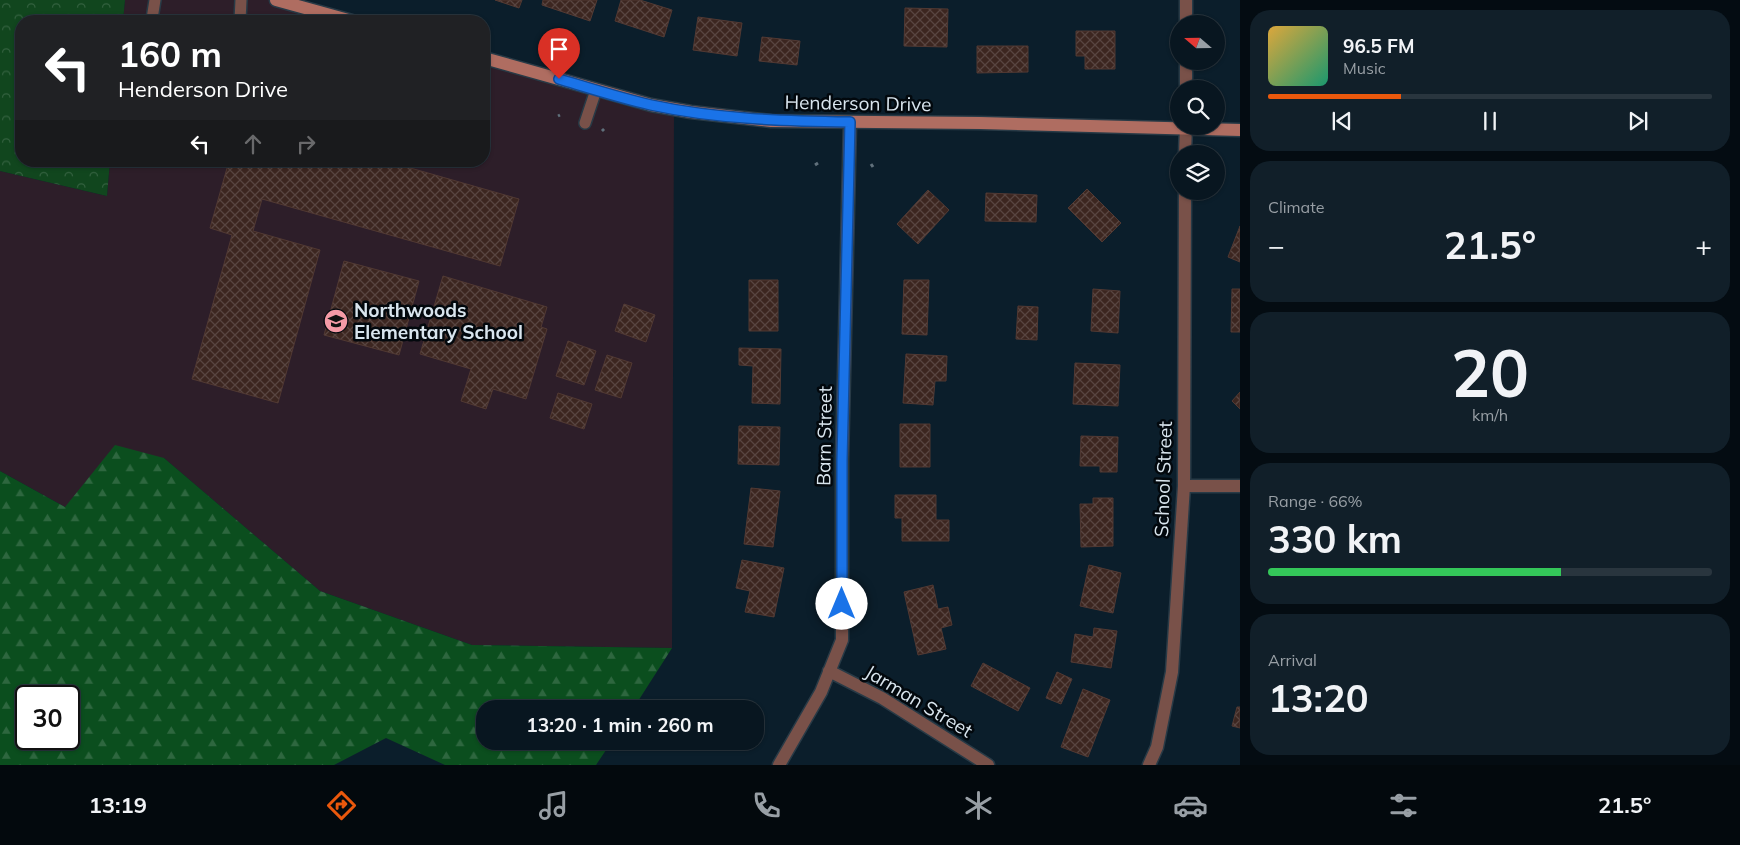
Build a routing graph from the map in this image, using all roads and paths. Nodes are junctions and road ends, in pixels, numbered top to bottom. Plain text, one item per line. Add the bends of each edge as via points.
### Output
1 (155, 0) edge
2 (241, 0) edge
3 (276, 0) edge
4 (1186, 0) edge
5 (152, 15) edge
6 (240, 15) edge
7 (330, 15) edge
8 (1186, 15) edge
9 (490, 60) edge
10 (596, 90) junction
11 (850, 122) junction
12 (585, 123) dead end
13 (1170, 128) edge
14 (1225, 129) edge
15 (1240, 130) edge
16 (1185, 200) edge
17 (1184, 486) junction
18 (1240, 486) edge
19 (829, 671) junction
20 (779, 765) edge
21 (988, 765) edge
22 (1149, 765) edge

1 - 5 lane
2 - 6 lane
3 - 7 main road
4 - 8 street
9 - 10 main road, Henderson Drive
10 - 11 main road, Henderson Drive via 691,112 771,121
10 - 12 lane
11 - 13 main road, Henderson Drive
11 - 19 street, Barn Street via 842,460 842,640
14 - 15 main road, Henderson Drive
16 - 17 street, School Street
17 - 18 street
17 - 22 street, School Street via 1172,672 1157,747
19 - 20 street, Barn Street via 821,692
19 - 21 street, Jarman Street via 882,698

